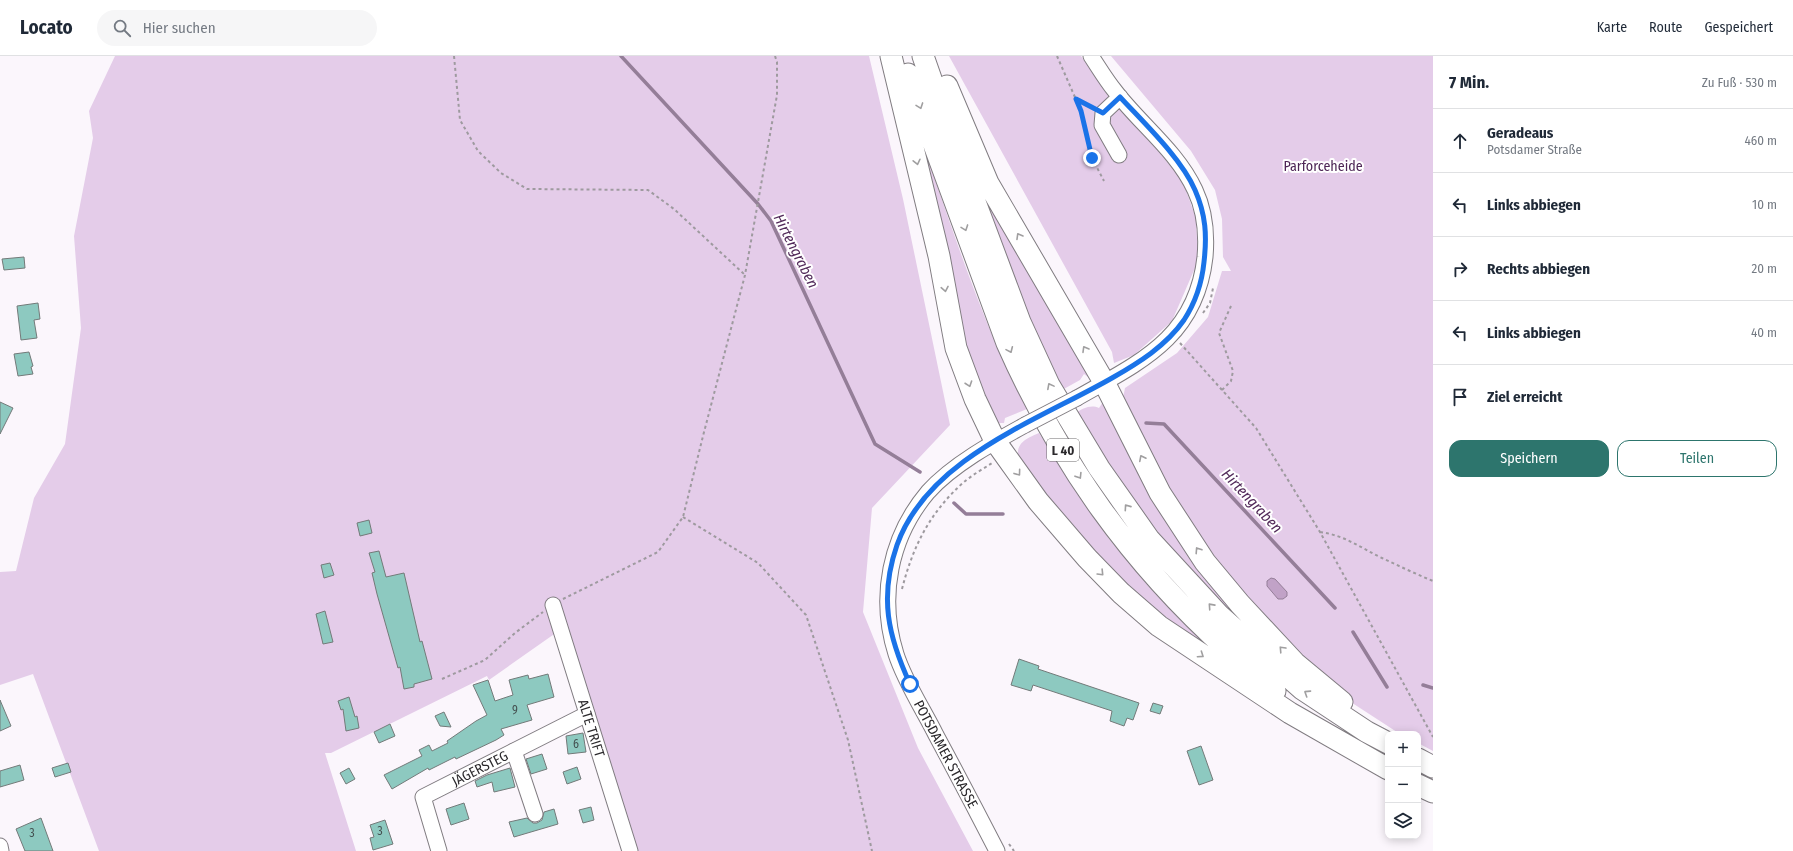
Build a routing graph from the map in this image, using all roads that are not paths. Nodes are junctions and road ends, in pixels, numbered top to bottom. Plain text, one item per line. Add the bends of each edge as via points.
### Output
1 (891, 56) edge
2 (901, 56) edge
3 (923, 56) edge
4 (934, 56) edge
5 (1091, 56) edge
6 (1120, 97) junction
7 (1119, 155) dead end
8 (1104, 382) junction
9 (1000, 448) junction
10 (553, 605) road end
11 (588, 714) junction
12 (1385, 731) edge
13 (1385, 741) edge
14 (514, 751) junction
15 (1360, 753) junction
16 (1385, 767) edge
17 (1421, 786) edge
18 (1433, 792) edge
19 (535, 814) dead end
20 (0, 846) edge
21 (1002, 846) edge
22 (1, 851) edge
23 (439, 851) edge
24 (630, 851) edge

1 -> 9 highway via 939,256 956,348 974,399
2 -> 15 highway, L 40 via 1007,343 1051,432 1089,493 1139,560 1197,622 1272,689
13 -> 3 highway, L 40 via 1302,689 1219,615 1149,539 1099,468 1049,385 1020,322
8 -> 4 highway via 988,183
5 - 6 street, POTSDAMER STRASSE
6 - 7 street via 1103,113 1102,124
6 - 8 street, POTSDAMER STRASSE via 1178,164 1195,189 1207,232 1203,273 1179,339
8 - 9 street, POTSDAMER STRASSE, bridge via 1025,425
12 -> 8 highway via 1352,710 1295,662 1240,604 1206,562 1160,493
9 -> 15 highway via 1038,501 1087,558 1121,593 1159,626 1290,713
9 - 21 street, POTSDAMER STRASSE via 957,467 929,491 913,513 901,535 892,561 887,604 896,654 901,666
10 - 11 street, ALTE TRIFT
11 - 14 street, JÄGERSTEG
11 - 24 street, ALTE TRIFT
14 - 19 street
14 - 23 street, JÄGERSTEG via 423,797
15 - 16 highway, L 40
17 - 18 highway
20 - 22 street

